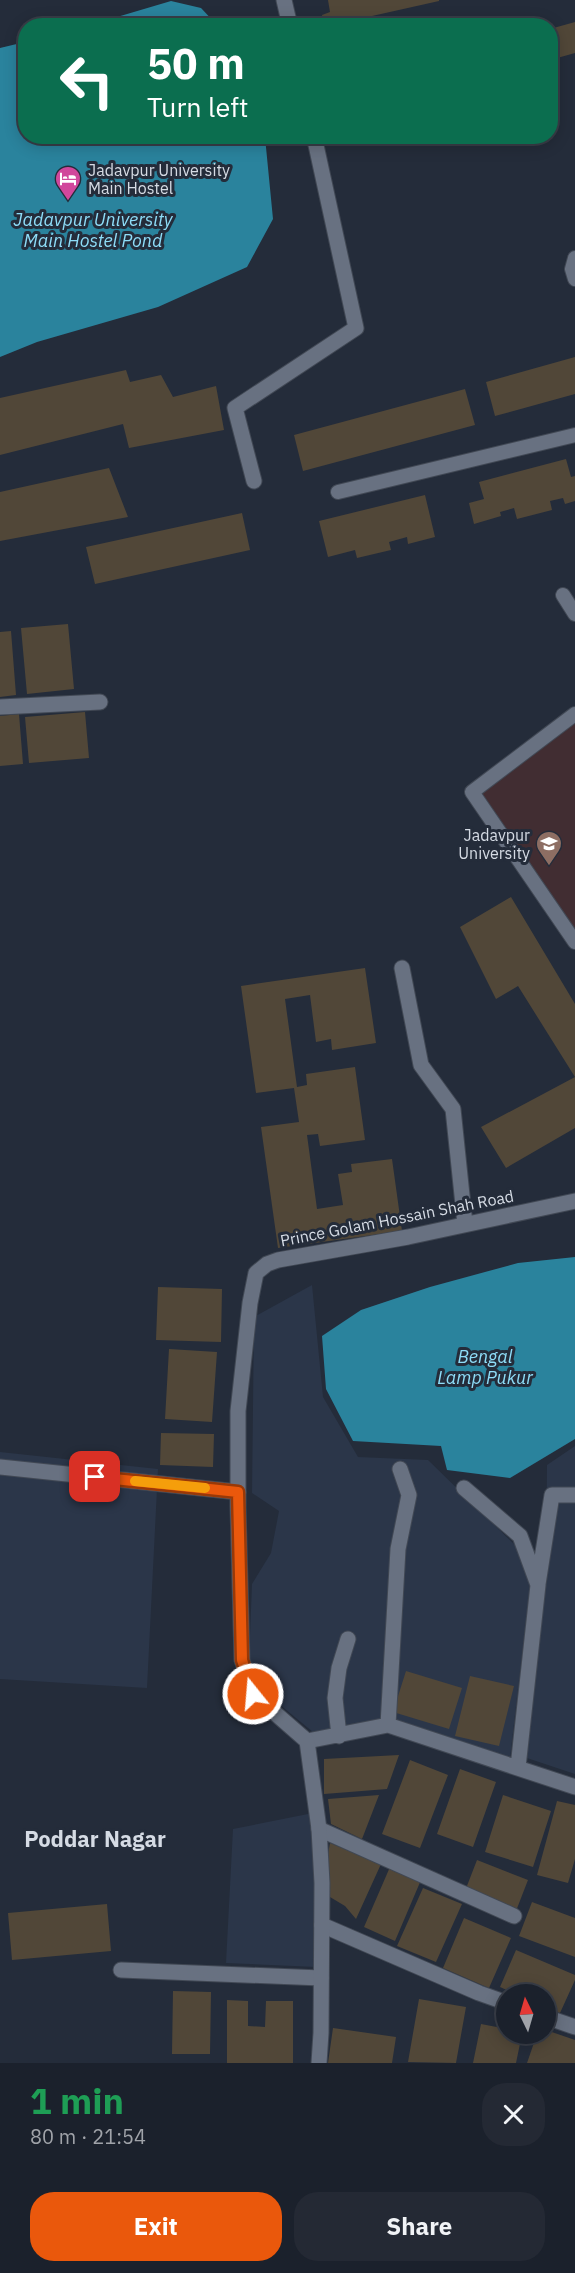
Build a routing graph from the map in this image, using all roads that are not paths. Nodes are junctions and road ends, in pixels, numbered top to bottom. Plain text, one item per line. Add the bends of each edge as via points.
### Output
1 (284, 0) edge
2 (288, 18) edge
3 (316, 144) edge
4 (575, 258) edge
5 (575, 279) edge
6 (575, 435) edge
7 (254, 481) dead end
8 (338, 492) dead end
9 (563, 595) dead end
10 (575, 614) edge
11 (100, 702) dead end
12 (0, 707) edge
13 (575, 714) edge
14 (575, 942) edge
15 (402, 968) dead end
16 (575, 1201) edge
17 (465, 1224) junction
18 (0, 1467) edge
19 (400, 1469) dead end
20 (464, 1488) dead end
21 (238, 1492) junction
22 (575, 1495) edge
23 (538, 1585) junction
24 (348, 1639) dead end
25 (388, 1725) junction
26 (339, 1736) junction
27 (307, 1741) junction
28 (518, 1767) junction
29 (575, 1786) edge
30 (319, 1829) junction
31 (514, 1916) dead end
32 (322, 1925) junction
33 (121, 1970) dead end
34 (321, 1978) junction
35 (496, 1999) edge
36 (556, 2020) edge
37 (575, 2027) edge
38 (319, 2063) edge

1 - 2 street
3 - 7 street via 356,328 235,408
4 - 5 lane
6 - 8 lane
9 - 10 lane
11 - 12 street
13 - 14 lane via 472,792
15 - 17 street via 421,1065 453,1109
16 - 17 street, Prince Golam Hossain Shah Road
17 - 21 street, Prince Golam Hossain Shah Road via 278,1260 256,1273 249,1303 238,1411
18 - 21 street
19 - 25 street via 409,1495 398,1549
20 - 23 street via 520,1536
21 - 27 street, Prince Golam Hossain Shah Road via 242,1660 253,1694
22 - 23 street via 552,1495
23 - 28 street
24 - 26 street via 335,1698
25 - 26 street
25 - 28 street
26 - 27 street
27 - 30 street
28 - 29 street
30 - 31 street
30 - 32 street
32 - 34 street
32 - 35 street
33 - 34 street
34 - 38 street
36 - 37 street

